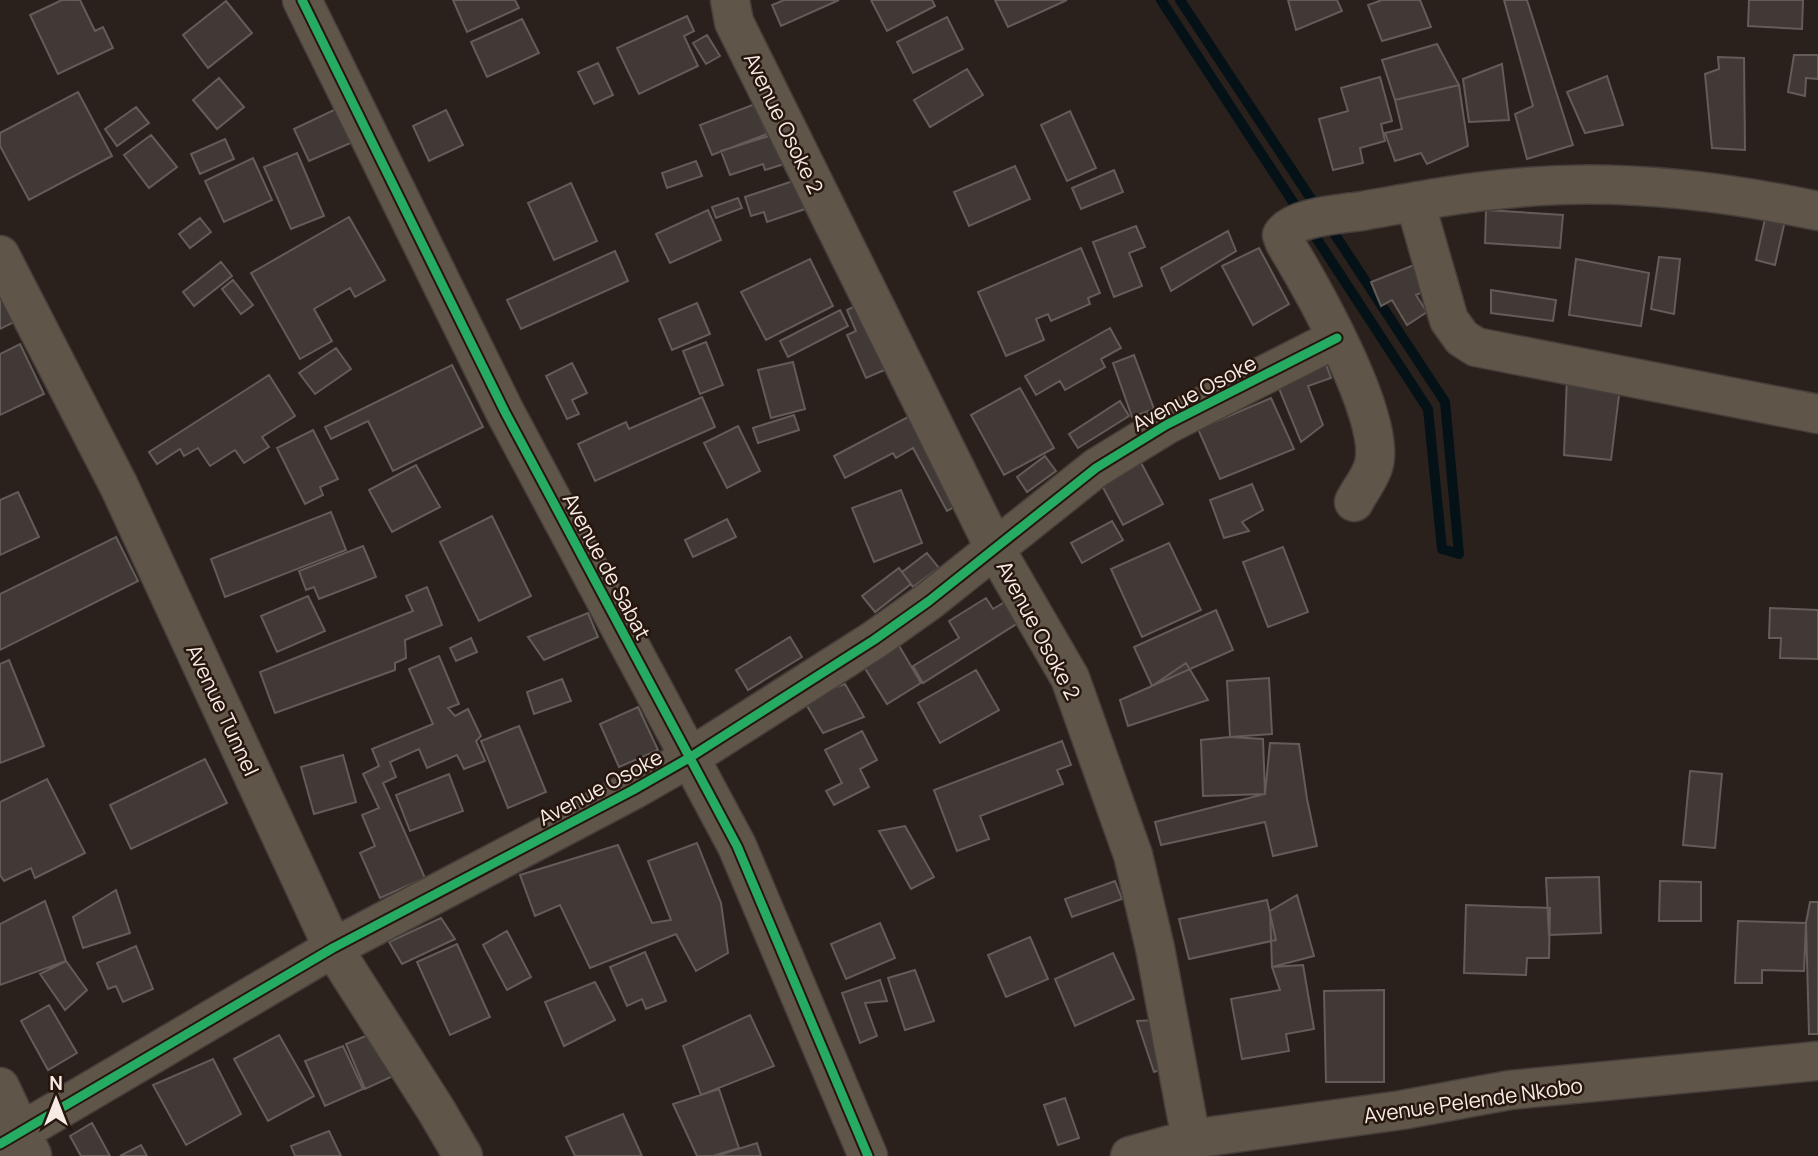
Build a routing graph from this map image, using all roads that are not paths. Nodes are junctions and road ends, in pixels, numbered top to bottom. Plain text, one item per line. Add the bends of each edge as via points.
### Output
1 (302, 0) edge
2 (730, 0) edge
3 (1415, 202) junction
4 (1818, 211) edge
5 (0, 255) edge
6 (1337, 338) junction
7 (1818, 414) edge
8 (1354, 502) dead end
9 (994, 547) junction
10 (689, 758) junction
11 (333, 947) junction
12 (1818, 1061) edge
13 (0, 1087) edge
14 (1191, 1139) junction
15 (18, 1144) edge
16 (463, 1156) edge
17 (868, 1156) edge
18 (1130, 1156) edge

1 - 10 street, Avenue de Sabat via 505,412
2 - 9 street, Avenue Osoke 2 via 734,22
3 - 4 street via 1515,188 1637,186 1717,192
3 - 6 street via 1299,223 1282,235
3 - 7 street via 1449,320 1462,338 1476,347
5 - 11 street, Avenue Tunnel via 119,486
6 - 8 street via 1367,408 1373,438 1374,463
6 - 9 street, Avenue Osoke via 1166,425 1108,460
9 - 10 street, Avenue Osoke via 874,640
9 - 14 street, Avenue Osoke 2 via 1070,678 1133,855
10 - 11 street, Avenue Osoke
10 - 17 street, Avenue de Sabat via 751,877
11 - 15 street, Avenue Osoke
11 - 16 street, Avenue Tunnel
12 - 14 street, Avenue Pelende Nkobo via 1510,1090
13 - 15 street
14 - 18 street, Avenue Pelende Nkobo

